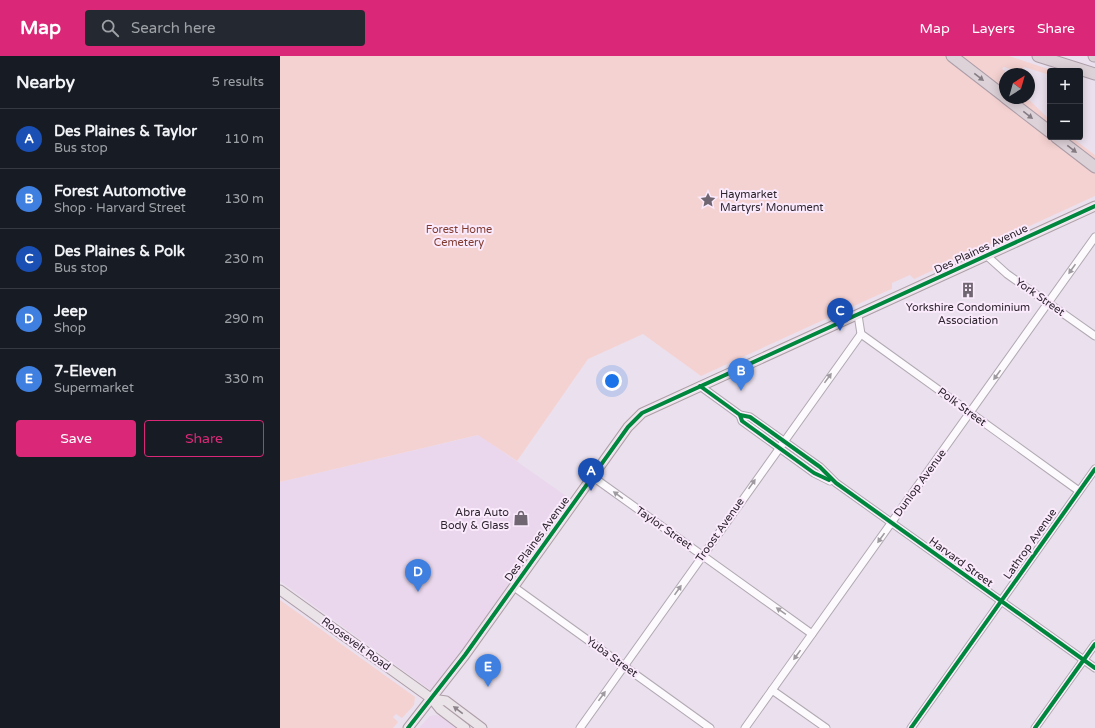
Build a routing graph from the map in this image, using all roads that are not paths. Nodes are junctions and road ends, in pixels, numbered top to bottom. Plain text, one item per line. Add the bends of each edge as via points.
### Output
1 (952, 56) edge
2 (1038, 56) edge
3 (1095, 74) edge
4 (999, 93) edge
5 (1014, 104) edge
6 (1047, 130) edge
7 (1060, 140) edge
8 (1095, 167) edge
9 (1095, 206) edge
10 (1095, 237) edge
11 (987, 256) junction
12 (1048, 303) junction
13 (858, 315) junction
14 (861, 334) junction
15 (1095, 336) edge
16 (700, 386) junction
17 (970, 413) junction
18 (740, 414) junction
19 (783, 441) junction
20 (778, 447) junction
21 (1095, 469) edge
22 (593, 477) junction
23 (836, 484) junction
24 (1079, 491) junction
25 (892, 523) junction
26 (702, 555) junction
27 (514, 587) junction
28 (280, 590) edge
29 (1001, 601) junction
30 (812, 634) junction
31 (1095, 644) edge
32 (1084, 660) junction
33 (624, 666) junction
34 (1095, 668) edge
35 (772, 690) junction
36 (432, 699) junction
37 (408, 728) edge
38 (464, 728) edge
39 (482, 728) edge
40 (580, 728) edge
41 (710, 728) edge
42 (745, 728) edge
43 (826, 728) edge
44 (911, 728) edge
45 (1035, 728) edge

1 -> 4 highway
2 - 3 highway
5 -> 6 highway
7 -> 8 highway
9 - 11 main road, Des Plaines Avenue
10 -> 12 street, Dunlop Avenue
11 - 12 street, York Street via 1007,274
11 - 13 main road, Des Plaines Avenue
12 - 15 street, York Street
12 -> 17 street, Dunlop Avenue
13 - 14 street
13 - 16 main road, Des Plaines Avenue
14 - 17 street, Polk Street
19 -> 14 street, Troost Avenue
16 - 18 street, Harvard Street
16 - 22 main road, Des Plaines Avenue via 642,413 634,420
17 - 24 street, Polk Street
17 - 25 street, Dunlop Avenue
18 - 19 street, Harvard Street via 750,417
18 - 20 street, Harvard Street via 742,421
19 - 20 street, Troost Avenue
19 - 23 street, Harvard Street via 820,467
20 - 23 street, Harvard Street via 814,473
26 -> 20 street, Troost Avenue
21 - 24 street, Lathrop Avenue
26 -> 22 street, Taylor Street
22 - 27 main road, Des Plaines Avenue
23 - 25 street, Harvard Street
24 - 29 street, Lathrop Avenue
25 - 29 street, Harvard Street
25 -> 30 street, Dunlop Avenue
30 -> 26 street, Taylor Street
33 -> 26 street, Troost Avenue
27 - 33 street, Yuba Street
27 - 36 main road, Des Plaines Avenue
28 - 36 main road, Roosevelt Road
29 - 32 street, Harvard Street
29 - 44 street, Lathrop Avenue
30 -> 35 street, Dunlop Avenue
31 - 32 street
32 - 34 street, Harvard Street
32 - 45 street
40 -> 33 street, Troost Avenue
33 - 41 street, Yuba Street
35 - 42 street, Dunlop Avenue
35 - 43 street
36 - 37 main road, Des Plaines Avenue
36 - 38 main road, Roosevelt Road via 440,709
39 -> 36 main road, Roosevelt Road via 446,701

